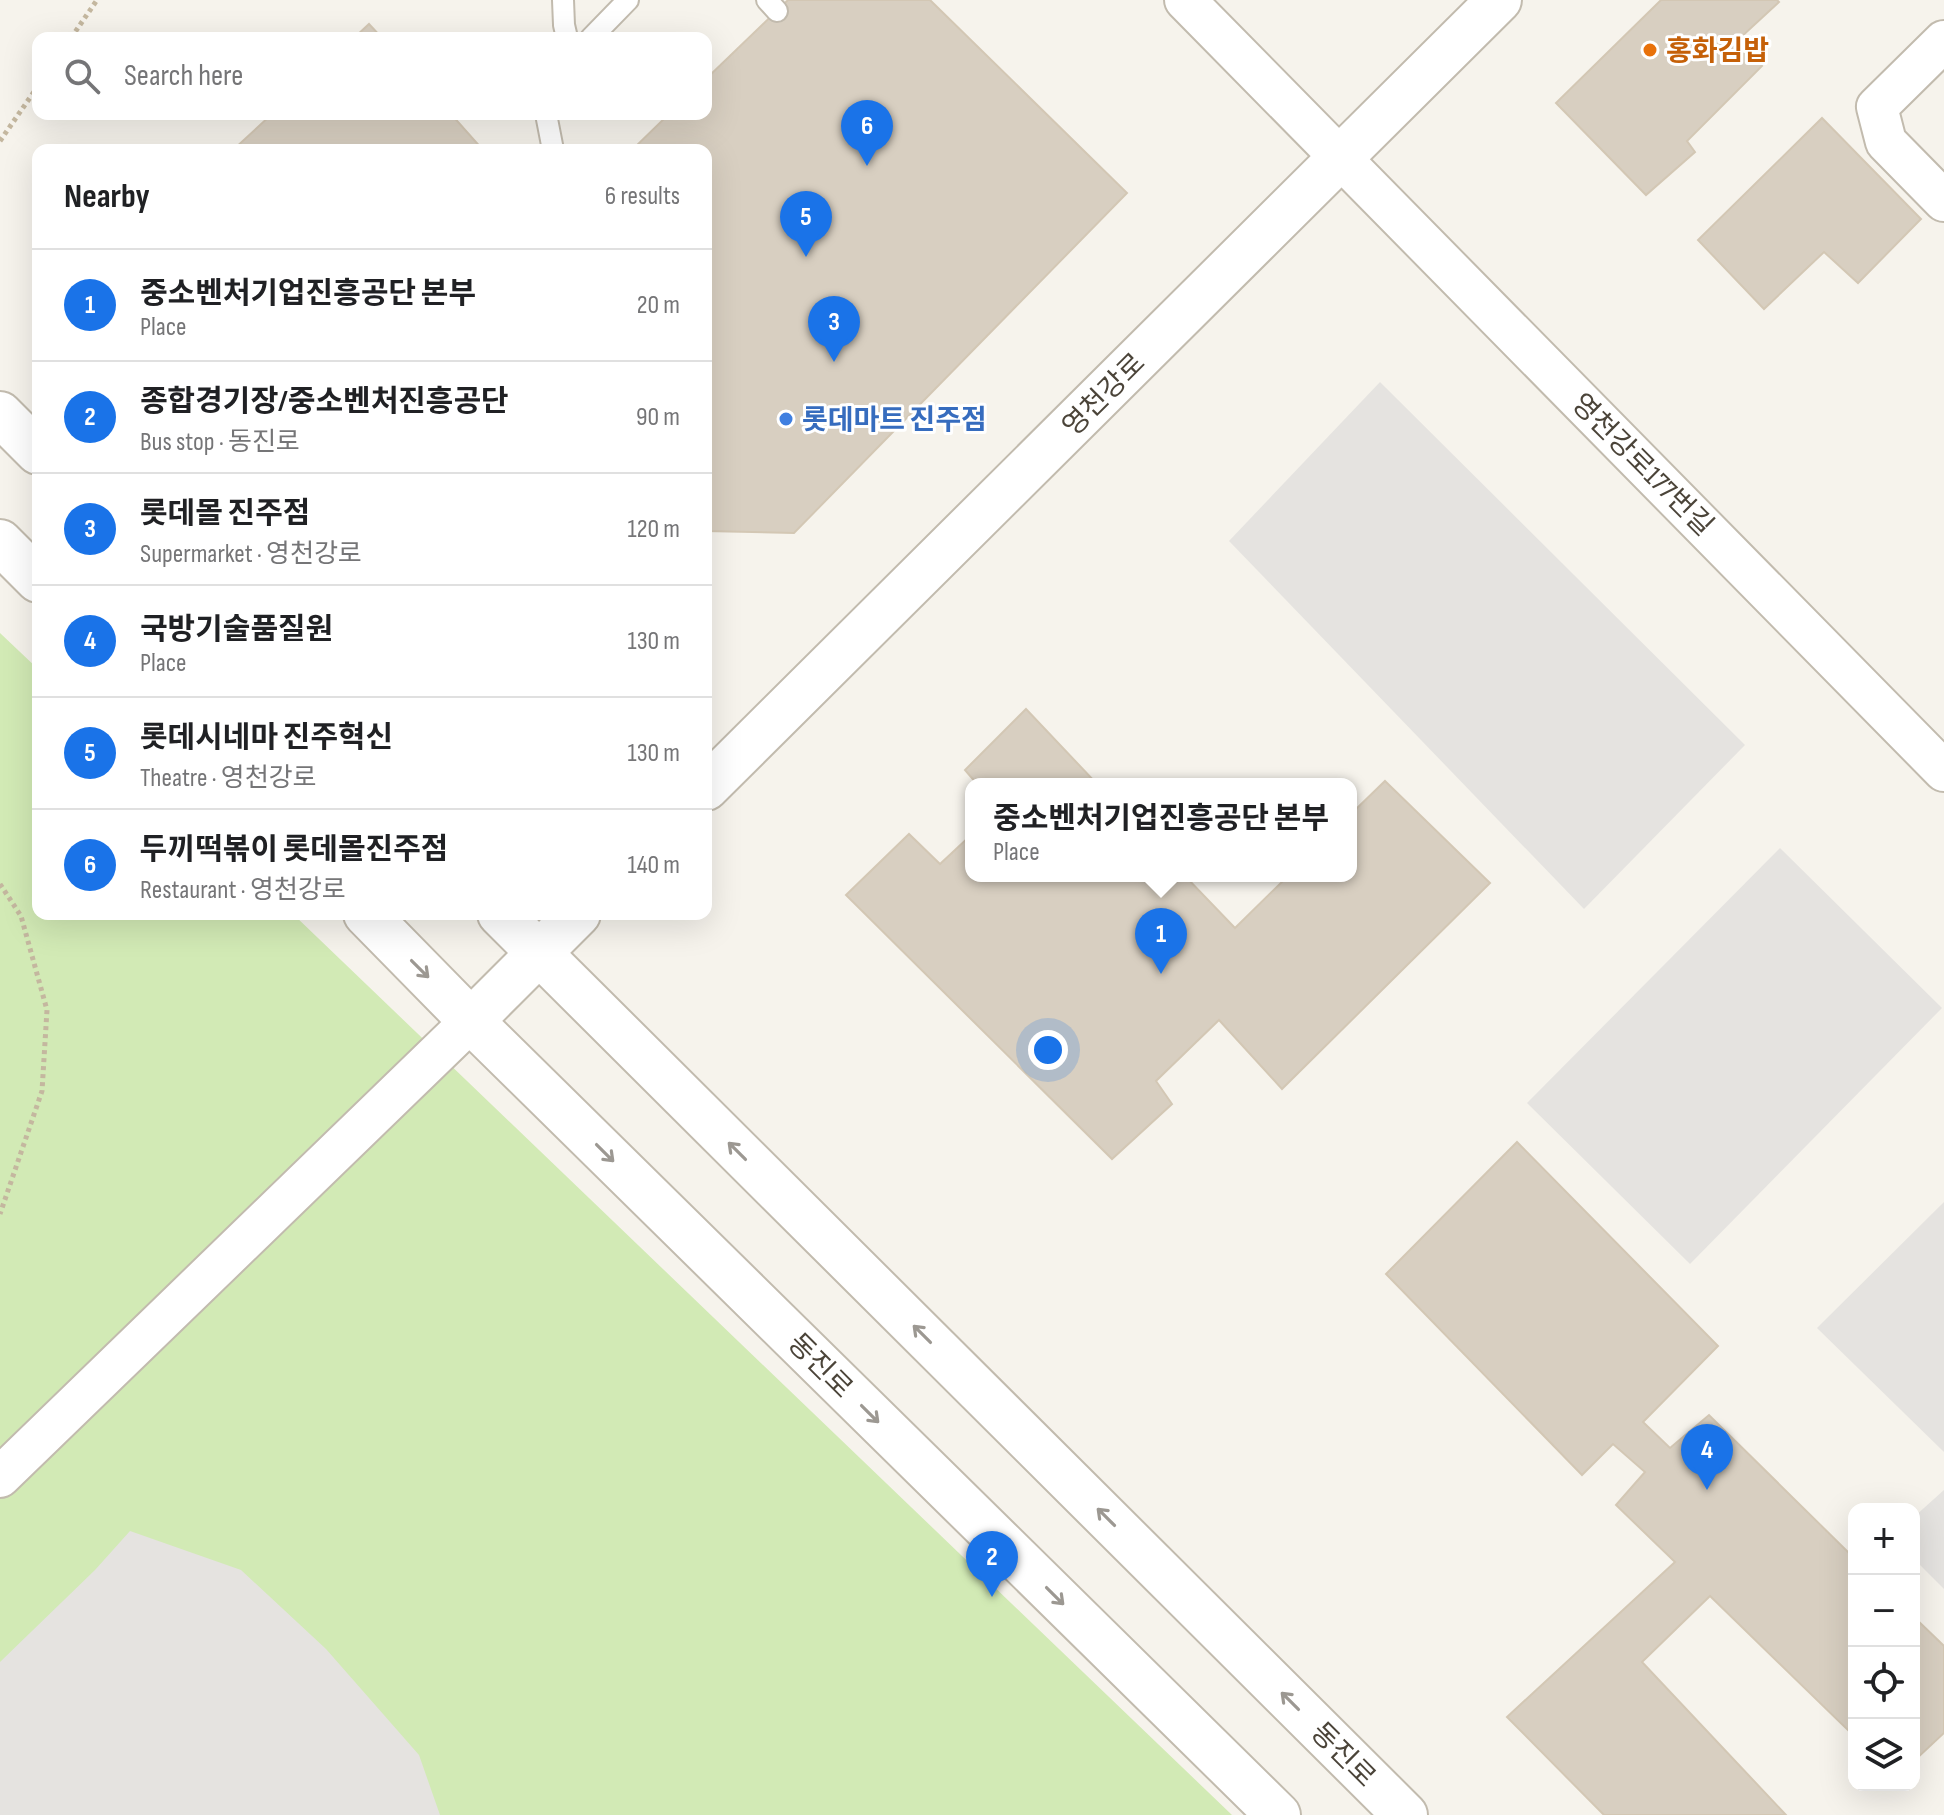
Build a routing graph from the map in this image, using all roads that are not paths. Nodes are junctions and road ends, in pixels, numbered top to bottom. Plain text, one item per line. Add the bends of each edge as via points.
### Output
1 (563, 0) edge
2 (628, 0) edge
3 (1185, 0) edge
4 (1499, 0) edge
5 (566, 32) edge
6 (597, 32) edge
7 (1944, 41) edge
8 (547, 120) edge
9 (552, 144) edge
10 (1341, 158) junction
11 (1944, 201) edge
12 (0, 414) edge
13 (32, 446) edge
14 (0, 542) edge
15 (32, 574) edge
16 (1944, 771) edge
17 (712, 782) edge
18 (372, 920) edge
19 (506, 920) edge
20 (572, 920) edge
21 (539, 953) junction
22 (471, 1021) junction
23 (0, 1477) edge
24 (1278, 1815) edge
25 (1405, 1815) edge

1 - 5 lane
2 - 6 lane
3 - 10 street, 영천강로177번길
4 - 10 street, 영천강로
7 - 11 street via 1877,107 1886,142
8 - 9 lane
10 - 16 street, 영천강로177번길
10 - 17 street, 영천강로
12 - 13 street
14 - 15 street
18 -> 22 street, 동진로
19 - 21 street, 동진로
20 - 21 street
21 - 22 street
25 -> 21 street, 동진로
22 - 23 street
22 -> 24 street, 동진로

